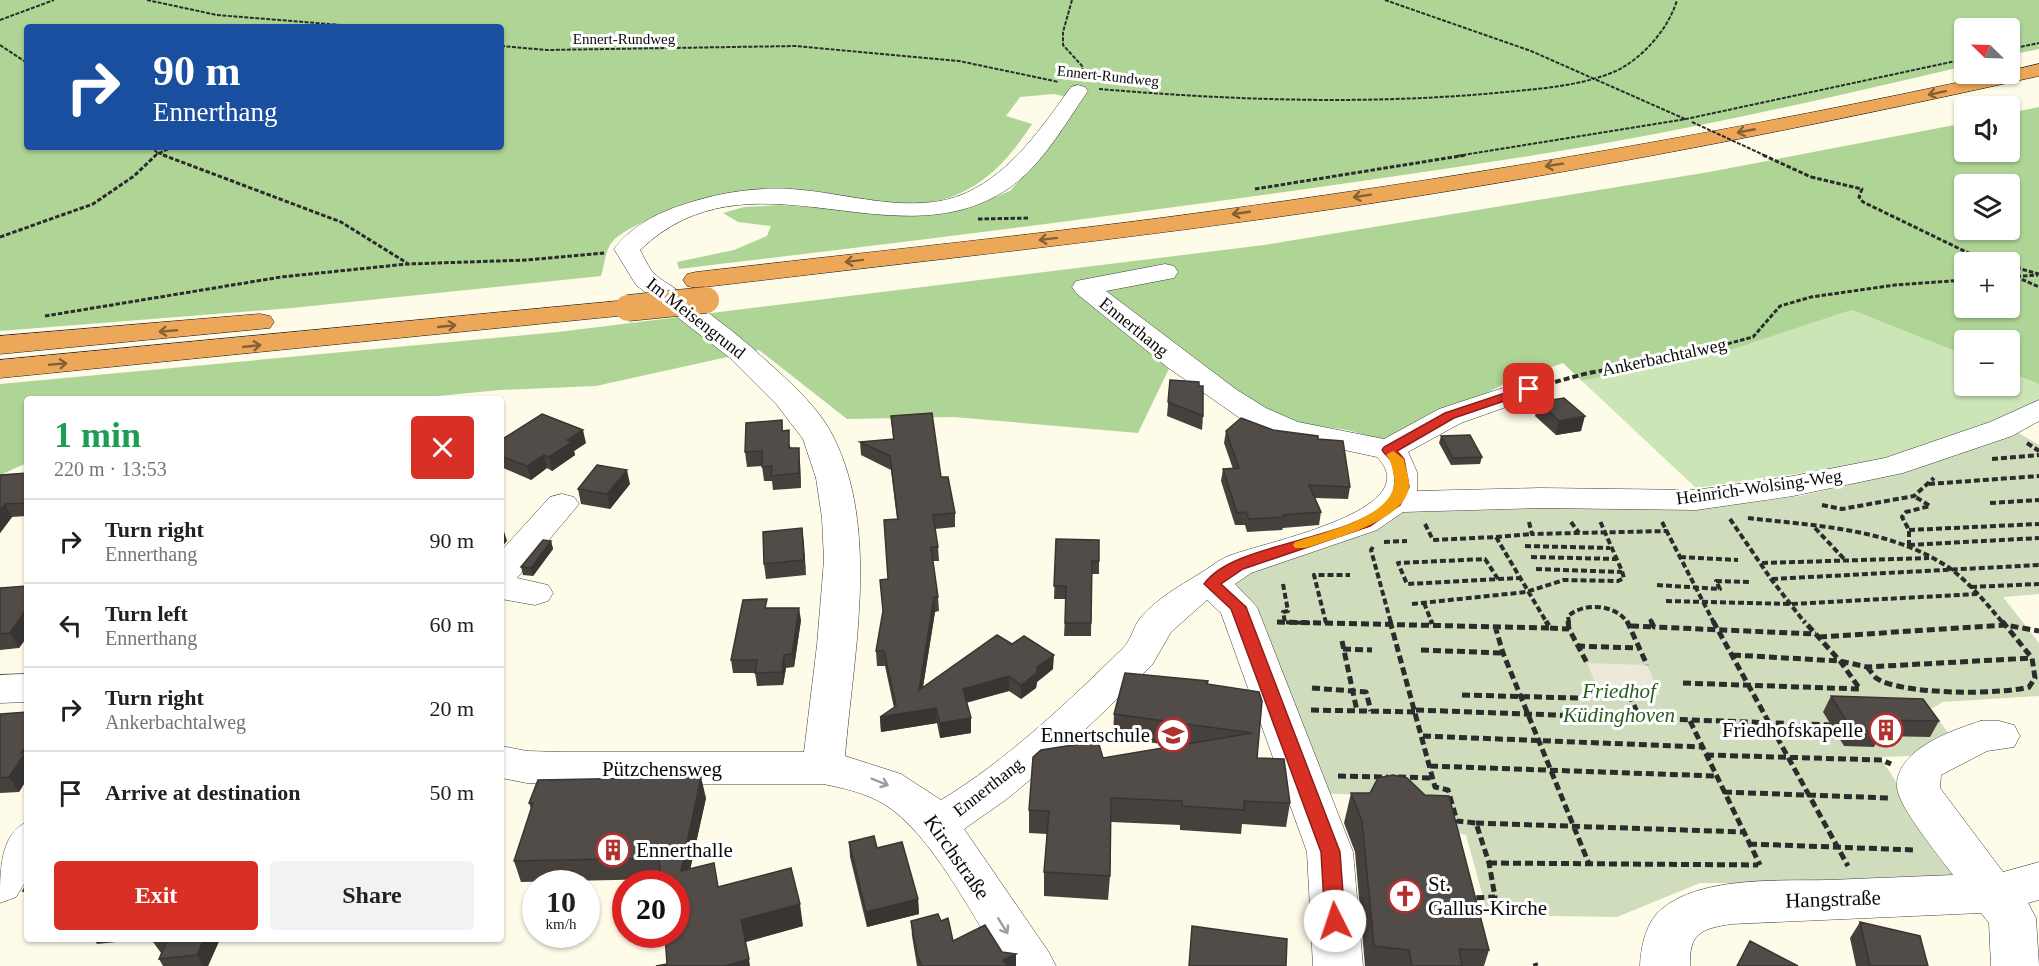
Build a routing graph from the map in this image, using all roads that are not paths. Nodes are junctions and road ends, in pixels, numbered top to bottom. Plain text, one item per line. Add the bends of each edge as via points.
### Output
1 (2038, 70) edge
2 (1079, 89) road end
3 (1954, 109) edge
4 (1165, 272) dead end
5 (701, 290) junction
6 (626, 298) junction
7 (0, 345) edge
8 (0, 369) edge
9 (1529, 389) road end
10 (2039, 409) edge
11 (1393, 447) junction
12 (562, 504) dead end
13 (1409, 511) junction
14 (504, 570) edge
15 (1211, 584) junction
16 (24, 688) edge
17 (0, 689) edge
18 (1999, 736) dead end
19 (504, 763) edge
20 (823, 768) junction
21 (937, 824) junction
22 (24, 845) edge
23 (2039, 881) edge
24 (0, 884) edge
25 (1995, 893) junction
26 (1031, 966) edge
27 (1338, 966) edge
28 (1665, 966) edge
29 (2016, 966) edge

1 -> 5 highway via 1860,110 1492,176
2 - 20 street, Im Meisengrund via 1019,170 994,188 962,202 927,209 858,206 789,196 734,199 693,208 664,220 638,236 627,249 641,274 744,355 778,388 819,438 833,486 841,575 836,667
3 - 5 highway via 1772,146 1461,200 1137,247
4 - 11 street, Ennerthang via 1085,288 1190,370 1259,416 1283,427
5 - 6 highway, bridge
6 -> 7 highway
8 -> 6 highway
9 - 11 street via 1449,416
10 - 13 street, Heinrich-Wolsing-Weg via 2001,429 1892,466 1793,486 1707,499 1540,498
11 - 13 street
12 - 14 street
13 - 15 street, Ennerthang via 1238,566
15 - 21 street, Ennerthang via 1189,594 1171,609 1154,627 1138,656 1002,780
15 - 27 street via 1238,607 1330,852
16 - 17 street
18 - 25 street via 1981,736 1926,764 1919,774 1918,789 1930,811
19 - 20 street, Pützchensweg via 563,768
20 -> 21 street, Kirchstraße via 864,776 897,789 920,805
21 -> 26 street, Kirchstraße
22 - 24 street
23 - 25 street, Hangstraße
25 - 28 street, Hangstraße via 1715,906 1690,913 1673,927 1663,951
25 - 29 street via 2012,918

